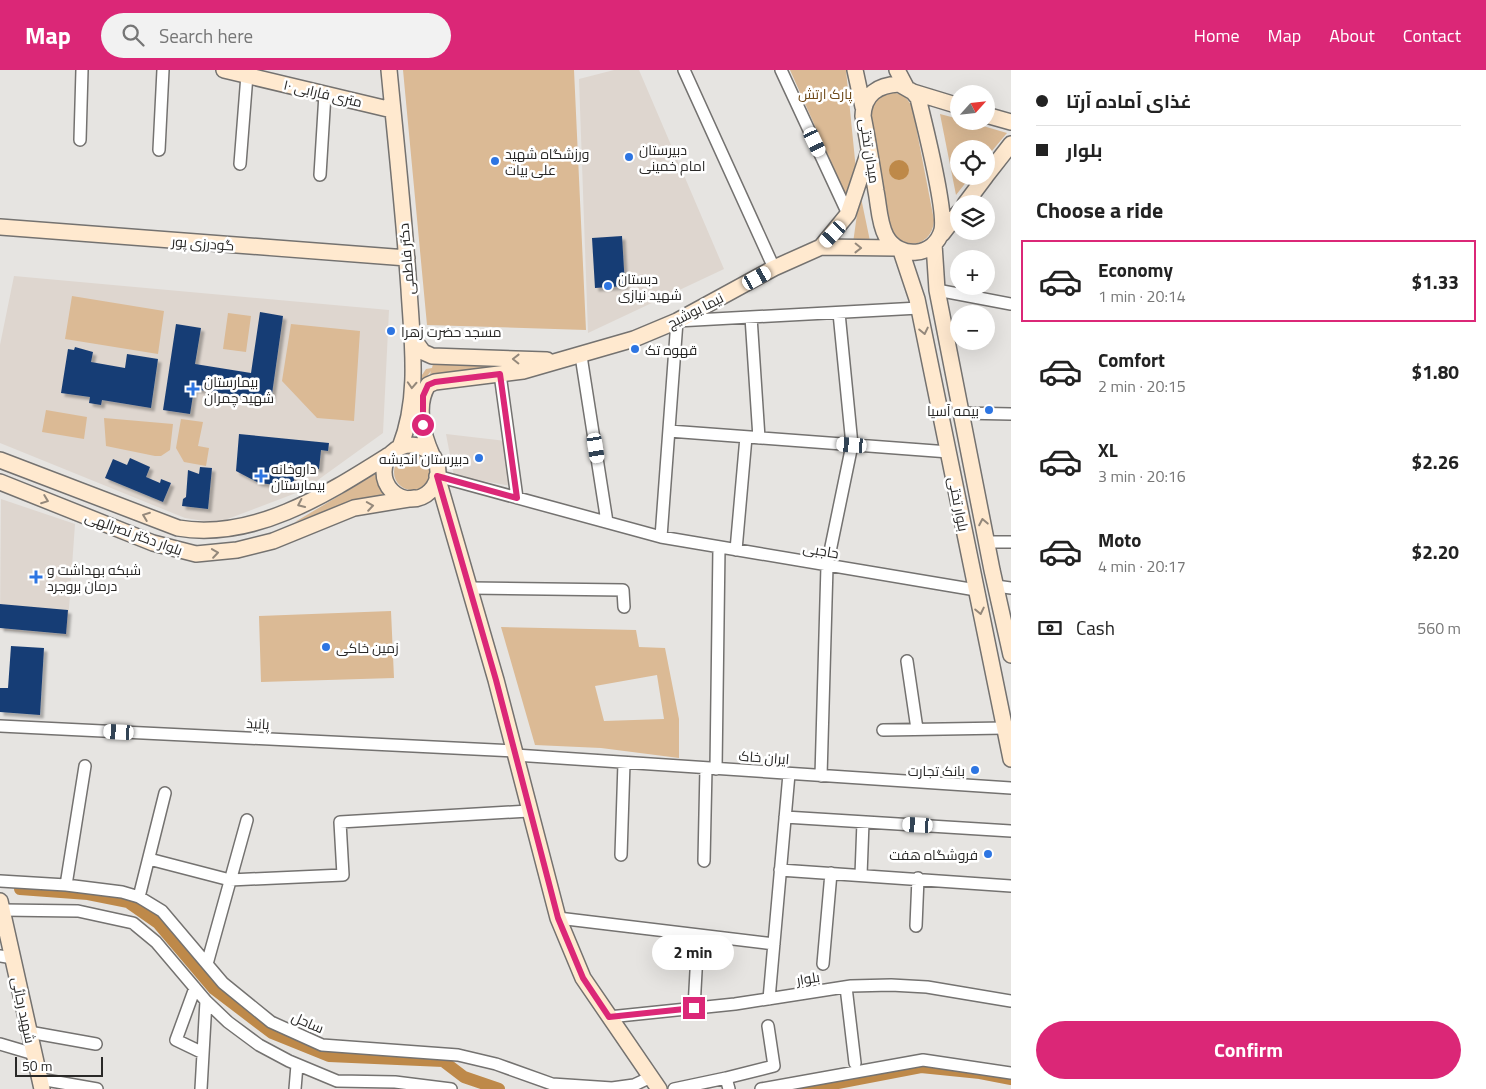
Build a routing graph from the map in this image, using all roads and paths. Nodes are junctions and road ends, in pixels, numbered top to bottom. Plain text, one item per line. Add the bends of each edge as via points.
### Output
1 (82, 70) edge
2 (163, 70) edge
3 (224, 70) edge
4 (389, 70) edge
5 (684, 70) edge
6 (781, 70) edge
7 (855, 70) edge
8 (898, 70) edge
9 (247, 75) junction
10 (909, 90) junction
11 (325, 94) junction
12 (950, 103) edge
13 (864, 106) junction
14 (392, 110) junction
15 (995, 117) edge
16 (1011, 122) edge
17 (80, 140) dead end
18 (1011, 144) edge
19 (159, 150) dead end
20 (869, 151) junction
21 (240, 164) dead end
22 (995, 164) edge
23 (320, 175) dead end
24 (848, 214) junction
25 (950, 223) edge
26 (0, 227) edge
27 (936, 241) junction
28 (821, 247) junction
29 (899, 250) junction
30 (407, 258) junction
31 (774, 268) junction
32 (937, 290) junction
33 (1011, 304) edge
34 (919, 308) junction
35 (839, 312) junction
36 (751, 317) junction
37 (677, 321) junction
38 (412, 337) junction
39 (581, 356) junction
40 (564, 360) junction
41 (500, 374) junction
42 (961, 413) junction
43 (1011, 414) edge
44 (669, 431) junction
45 (746, 437) junction
46 (759, 438) junction
47 (852, 445) junction
48 (395, 451) junction
49 (949, 452) junction
50 (432, 455) junction
51 (0, 460) edge
52 (437, 476) junction
53 (0, 482) edge
54 (21, 490) junction
55 (0, 494) edge
56 (415, 498) junction
57 (517, 498) junction
58 (280, 514) junction
59 (607, 522) junction
60 (287, 535) junction
61 (661, 537) junction
62 (967, 542) junction
63 (987, 542) junction
64 (1011, 542) edge
65 (719, 547) junction
66 (736, 550) junction
67 (828, 566) junction
68 (996, 586) junction
69 (470, 588) junction
70 (1011, 588) edge
71 (976, 590) junction
72 (624, 607) dead end
73 (1011, 655) edge
74 (907, 661) dead end
75 (0, 726) edge
76 (1005, 728) junction
77 (917, 729) junction
78 (883, 730) dead end
79 (515, 753) junction
80 (1011, 759) edge
81 (624, 763) junction
82 (85, 766) dead end
83 (711, 768) junction
84 (789, 774) junction
85 (821, 776) junction
86 (1011, 788) edge
87 (164, 793) dead end
88 (529, 811) junction
89 (785, 817) junction
90 (247, 820) dead end
91 (863, 822) junction
92 (1011, 831) edge
93 (621, 855) dead end
94 (149, 859) junction
95 (704, 862) dead end
96 (780, 870) junction
97 (831, 873) junction
98 (861, 875) junction
99 (918, 878) junction
100 (230, 880) junction
101 (0, 882) edge
102 (66, 885) junction
103 (1011, 886) edge
104 (139, 897) junction
105 (1, 905) edge
106 (558, 918) junction
107 (916, 926) dead end
108 (698, 935) junction
109 (774, 944) junction
110 (6, 957) edge
111 (207, 964) junction
112 (823, 964) dead end
113 (846, 987) junction
114 (195, 988) junction
115 (769, 999) junction
116 (206, 1001) junction
117 (1011, 1001) edge
118 (694, 1008) junction
119 (609, 1017) junction
120 (768, 1026) dead end
121 (29, 1032) junction
122 (0, 1044) edge
123 (96, 1044) dead end
124 (204, 1053) junction
125 (34, 1054) junction
126 (855, 1062) dead end
127 (297, 1065) junction
128 (1011, 1073) edge
129 (655, 1083) edge
130 (727, 1083) edge
131 (41, 1084) edge
132 (396, 1086) edge
133 (97, 1089) edge
134 (201, 1089) edge
135 (295, 1089) edge
136 (451, 1089) edge
137 (674, 1089) edge
138 (761, 1089) edge

1 - 17 street
2 - 19 street
3 - 9 street, ۱۰ متری فارابی
4 - 14 street, دکتر فاطمی
5 - 31 street
6 - 24 street
7 - 13 street
8 - 10 street
9 - 11 street, ۱۰ متری فارابی
9 - 21 street
10 - 12 street, میدان تختی
10 - 13 street, میدان تختی via 891,85 876,90
10 - 27 street via 918,98 943,216
11 - 14 street, ۱۰ متری فارابی
11 - 23 street
13 - 20 street, میدان تختی
14 - 30 street, دکتر فاطمی
15 - 16 street
18 - 22 street
20 - 24 street, نیما یوشیج
20 - 29 street, میدان تختی via 882,226
24 - 28 street, نیما یوشیج
25 - 27 street
26 - 30 street, گودرزی پور
27 - 29 street via 924,251
27 - 32 street, بلوار تختی
28 -> 29 street, نیما یوشیج
28 - 31 street, نیما یوشیج
29 - 34 street, بلوار تختی
30 - 38 street, دکتر فاطمی
31 - 37 street, نیما یوشیج
32 - 33 street
32 - 42 street, بلوار تختی
34 - 35 street
34 -> 49 street, بلوار تختی
35 - 36 street
35 - 47 street
36 - 37 street
36 - 46 street
37 - 39 street, نیما یوشیج
37 - 44 street
40 -> 38 street, نیما یوشیج via 432,356 424,352
38 -> 48 street, دکتر فاطمی via 408,422
39 - 40 street, نیما یوشیج
39 - 59 street
40 - 41 street, نیما یوشیج
41 - 50 street, نیما یوشیج via 428,385 423,396 423,425
41 - 57 street
42 - 43 street
63 -> 42 street, بلوار تختی
44 - 45 street
44 - 61 street
45 - 46 street
45 - 66 street
46 - 47 street
47 - 49 street
47 - 67 street
48 - 50 street via 414,445
48 - 56 street via 384,475 390,488 401,497
48 -> 58 street, بلوار دکتر نصرالهی via 341,486
49 - 62 street, بلوار تختی
50 - 52 street via 437,465
58 -> 51 street, بلوار دکتر نصرالهی via 226,530 178,528
52 - 56 street via 432,488
52 - 57 street, حاجبی
52 - 69 street
53 - 54 street, بلوار دکتر نصرالهی
54 - 55 street
54 -> 60 street, بلوار دکتر نصرالهی via 184,553 237,550
60 -> 56 street, بلوار دکتر نصرالهی via 354,508
57 - 59 street, حاجبی
58 - 60 street
59 - 61 street, حاجبی
61 - 65 street, حاجبی
62 - 63 street
62 - 71 street, بلوار تختی
63 - 64 street
63 - 68 street, بلوار تختی
65 - 66 street, حاجبی
65 - 83 street
66 - 67 street, حاجبی
67 - 71 street, حاجبی
67 - 85 street
68 - 70 street
68 - 73 street, بلوار تختی
69 - 72 street via 623,590
69 - 79 street
71 -> 76 street, بلوار تختی
74 - 77 street
75 - 79 street, پانیذ
76 - 77 street
76 - 80 street, بلوار تختی
77 - 78 street
79 - 81 street, ایران خاک
79 - 88 street
81 - 83 street, ایران خاک
81 - 93 street
82 - 102 street
83 - 84 street, ایران خاک
83 - 95 street
84 - 85 street, ایران خاک
84 - 89 street
85 - 86 street, ایران خاک
87 - 94 street
88 - 100 street via 340,822 343,875
88 - 106 street
89 - 91 street
89 - 96 street
90 - 100 street
91 - 92 street
91 - 98 street
94 - 100 street
94 - 104 street
96 - 97 street
96 - 109 street
97 - 98 street
97 - 112 street
98 - 99 street
99 - 103 street
99 - 107 street
100 - 111 street
101 - 102 street, ساحل
102 - 104 street, ساحل
104 - 111 street, ساحل via 162,911
105 - 110 street, شهید رجائی
105 - 114 street via 78,911 133,923 156,942
106 - 108 street
106 - 119 street via 583,978
108 - 109 street
108 - 118 street
109 - 115 street
110 - 121 street, شهید رجائی
111 - 129 street, ساحل via 223,983 271,1022 322,1045 458,1055 496,1064 552,1084 612,1088
113 - 115 street, بلوار
113 - 117 street, بلوار via 891,984 927,987
113 - 126 street
114 - 116 street
114 - 124 street via 176,1040
115 - 118 street, بلوار
116 - 124 street
116 - 127 street via 259,1045
118 - 119 street, بلوار
119 - 129 street
120 - 130 street via 774,1066
121 - 123 street
121 - 125 street, شهید رجائی
122 - 125 street
124 - 134 street
125 - 131 street, شهید رجائی
127 - 132 street via 337,1081
127 - 135 street
128 - 138 street via 923,1060
130 - 137 street
131 - 133 street
132 - 136 street

